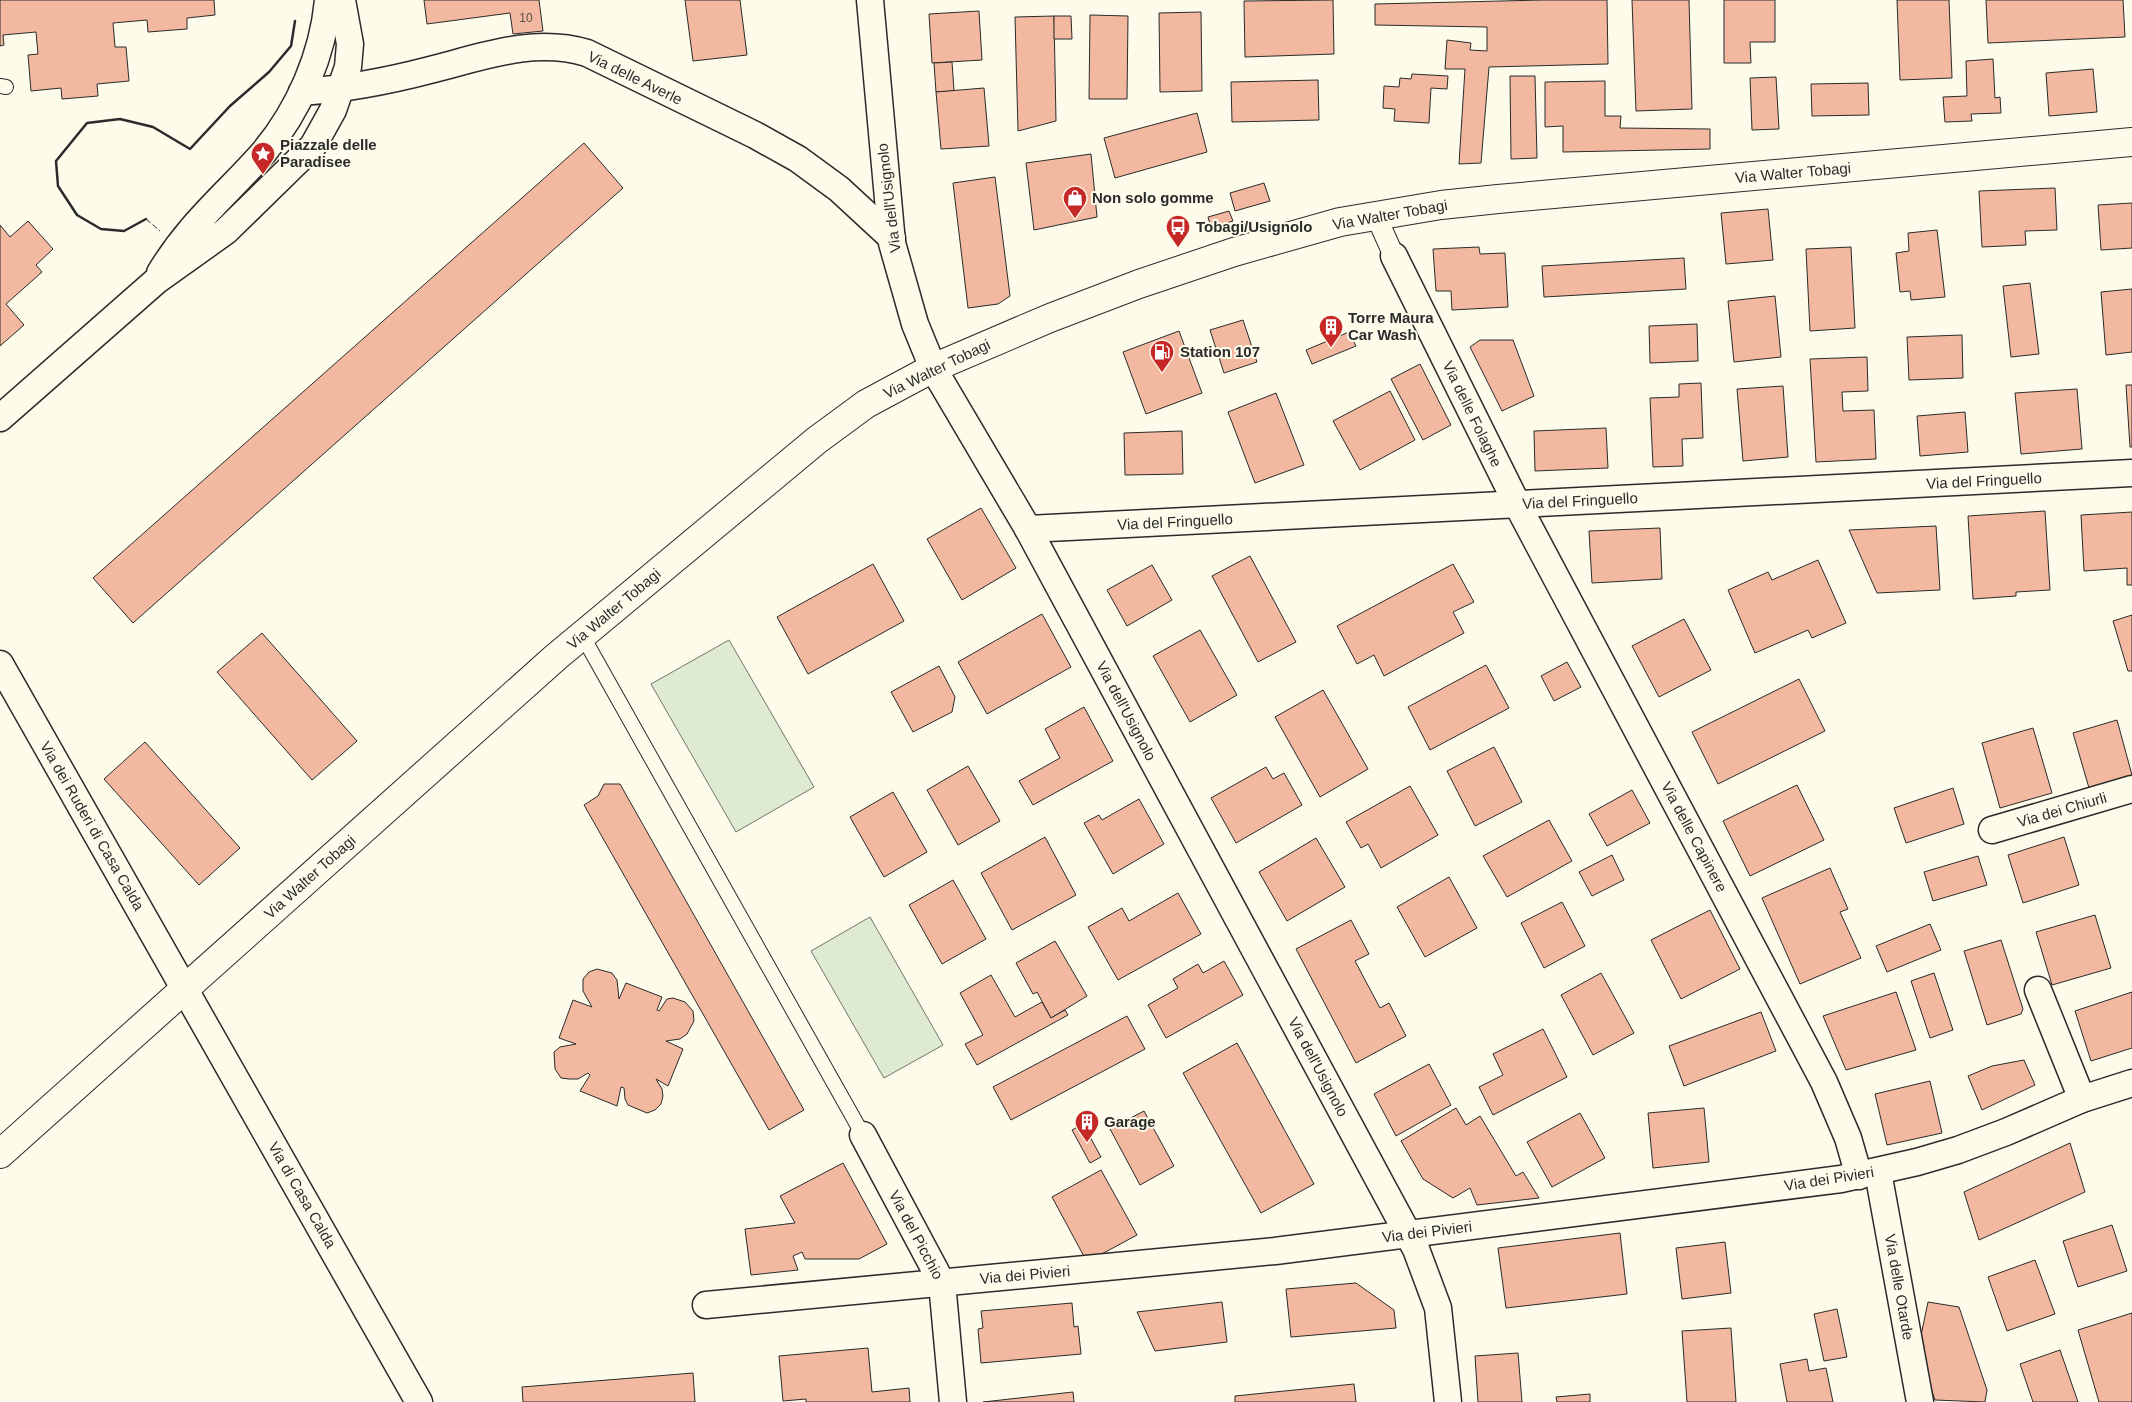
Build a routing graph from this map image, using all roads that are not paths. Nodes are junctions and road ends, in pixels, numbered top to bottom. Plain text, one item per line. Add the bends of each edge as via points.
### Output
1 (328, 0) edge
2 (342, 0) edge
3 (870, 0) edge
4 (342, 89) junction
5 (302, 92) junction
6 (2132, 142) edge
7 (1376, 216) junction
8 (892, 238) junction
9 (1394, 256) joint
10 (156, 281) junction
11 (933, 368) junction
12 (0, 418) edge
13 (2132, 473) edge
14 (1517, 504) junction
15 (1028, 529) junction
16 (582, 636) junction
17 (0, 664) edge
18 (2132, 789) edge
19 (1992, 830) dead end
20 (185, 988) junction
21 (2038, 990) dead end
22 (2132, 1082) edge
23 (2082, 1099) junction
24 (863, 1135) joint
25 (0, 1154) edge
26 (1869, 1174) junction
27 (1408, 1234) junction
28 (942, 1283) junction
29 (706, 1305) dead end
30 (419, 1402) edge
31 (953, 1402) edge
32 (1448, 1402) edge
33 (1920, 1402) edge

1 - 5 street via 320,42
2 - 4 street via 350,44
3 - 8 street, Via dell'Usignolo
4 - 5 street, Via delle Averle
4 - 8 street, Via delle Averle via 501,51 540,47 573,49 755,135 798,159 839,189
4 - 10 street via 324,129 308,151 226,231
5 - 10 street via 276,136 191,228
6 - 7 street, Via Walter Tobagi via 1498,199
7 - 9 street, Via delle Folaghe
7 - 11 street, Via Walter Tobagi via 1301,232 1139,284
8 - 11 street, Via dell'Usignolo via 904,292
9 - 14 street, Via delle Folaghe
10 - 12 street
11 - 15 street, Via dell'Usignolo
11 - 16 street, Via Walter Tobagi via 866,404 817,440
13 - 14 street, Via del Fringuello
14 - 15 street, Via del Fringuello
14 - 26 street, Via delle Capinere via 1824,1082 1848,1138
15 - 27 street, Via dell'Usignolo
16 - 20 street, Via Walter Tobagi
16 - 24 lane
17 - 20 street, Via dei Ruderi di Casa Calda
18 - 19 street, Via dei Chiurli
20 - 25 street, Via Walter Tobagi
20 - 30 street, Via di Casa Calda
21 - 23 street
22 - 23 street, Via dei Pivieri
23 - 26 street, Via dei Pivieri via 1982,1142
24 - 28 street, Via del Picchio
26 - 27 street, Via dei Pivieri
26 - 33 street, Via delle Otarde
27 - 28 street, Via dei Pivieri via 1275,1251
27 - 32 street, Via dell'Usignolo via 1438,1308
28 - 29 street, Via dei Pivieri
28 - 31 street, Via del Picchio

